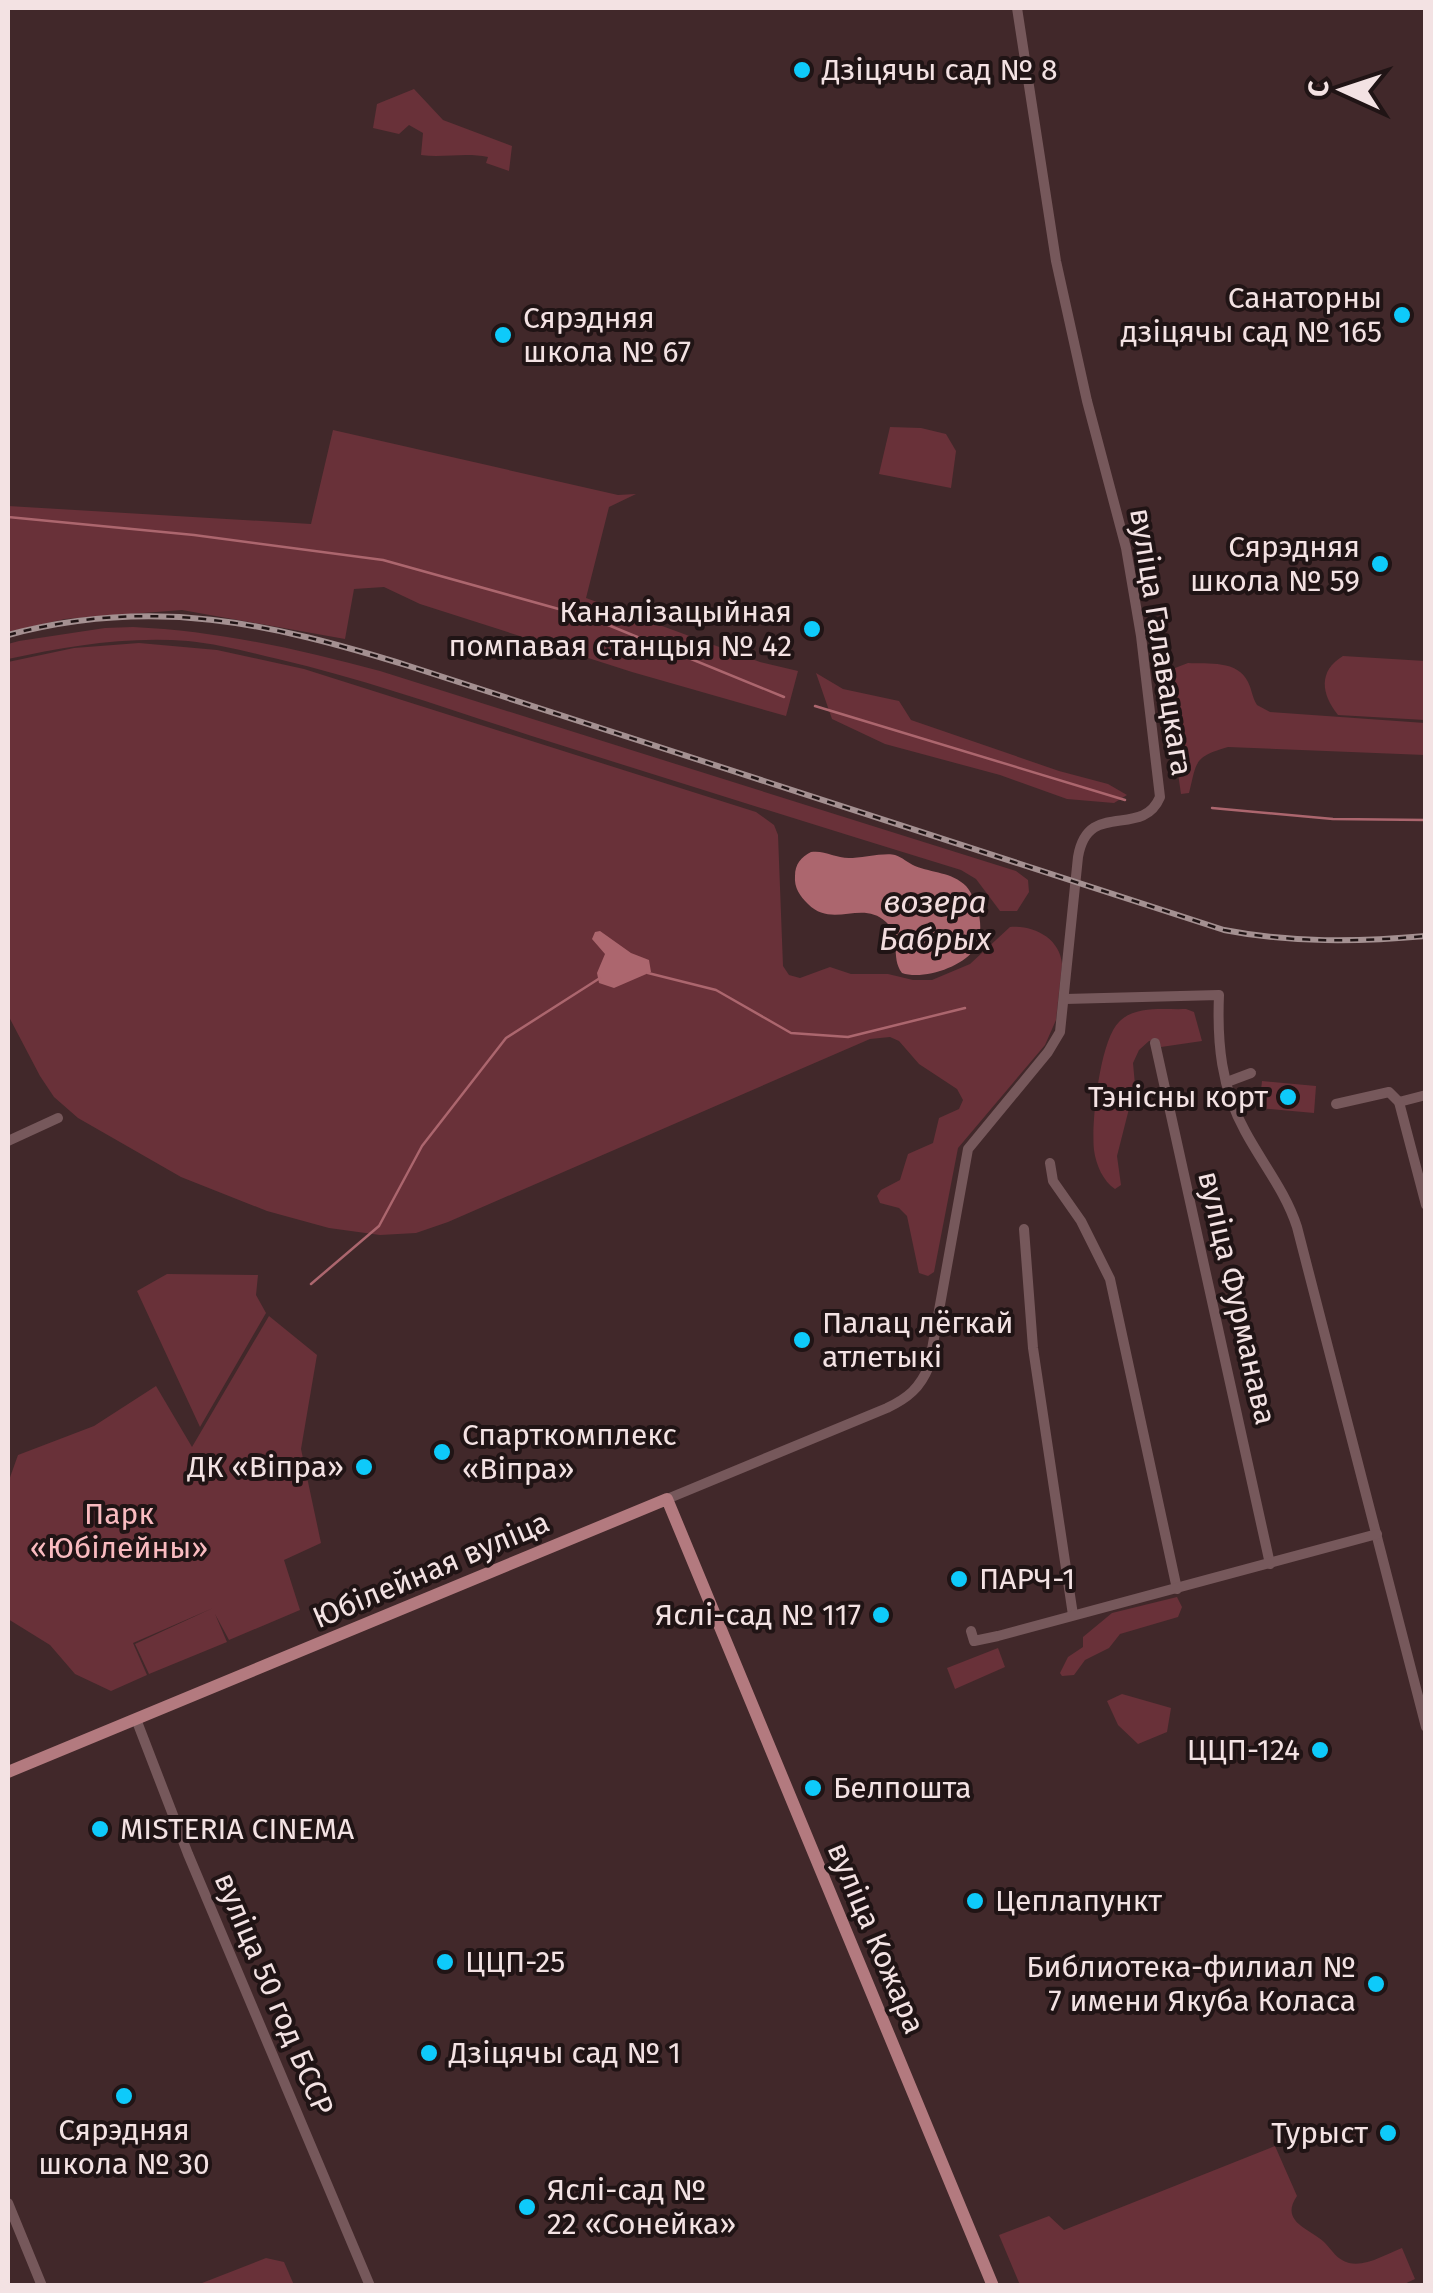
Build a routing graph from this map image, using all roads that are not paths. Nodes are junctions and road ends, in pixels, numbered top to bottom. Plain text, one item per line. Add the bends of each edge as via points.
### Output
1 (1017, 8) edge
2 (1065, 998) junction
3 (1155, 1043) dead end
4 (1251, 1073) dead end
5 (1226, 1082) junction
6 (1426, 1096) edge
7 (1398, 1102) junction
8 (1336, 1104) dead end
9 (58, 1118) dead end
10 (8, 1140) edge
11 (1050, 1163) dead end
12 (1426, 1205) edge
13 (1024, 1229) dead end
14 (667, 1500) junction
15 (1377, 1534) junction
16 (1270, 1564) junction
17 (1177, 1588) junction
18 (1073, 1615) junction
19 (971, 1630) dead end
20 (136, 1719) junction
21 (1426, 1727) edge
22 (8, 1772) edge
23 (8, 2203) edge
24 (42, 2286) edge
25 (370, 2286) edge
26 (993, 2286) edge

1 - 2 street, вуліца Галавацкага via 1056,260 1126,548 1161,789 1148,813 1094,826 1084,836
2 - 5 street via 1218,995
2 - 14 street, Юбілейная вуліца via 1054,1045 968,1149 929,1366 917,1388 887,1408
3 - 16 street, вуліца Фурманава
4 - 5 street
5 - 15 street via 1242,1126 1295,1221
6 - 7 street
7 - 8 street via 1389,1092
7 - 12 street
9 - 10 street
11 - 17 street via 1053,1181 1110,1279
13 - 18 street via 1033,1348
14 - 20 main road, Юбілейная вуліца
14 - 26 main road, вуліца Кожара
15 - 16 street
15 - 21 street
16 - 17 street
17 - 18 street
18 - 19 street via 974,1642
20 - 22 main road, Юбілейная вуліца
20 - 25 street, вуліца 50 год БССР
23 - 24 street

